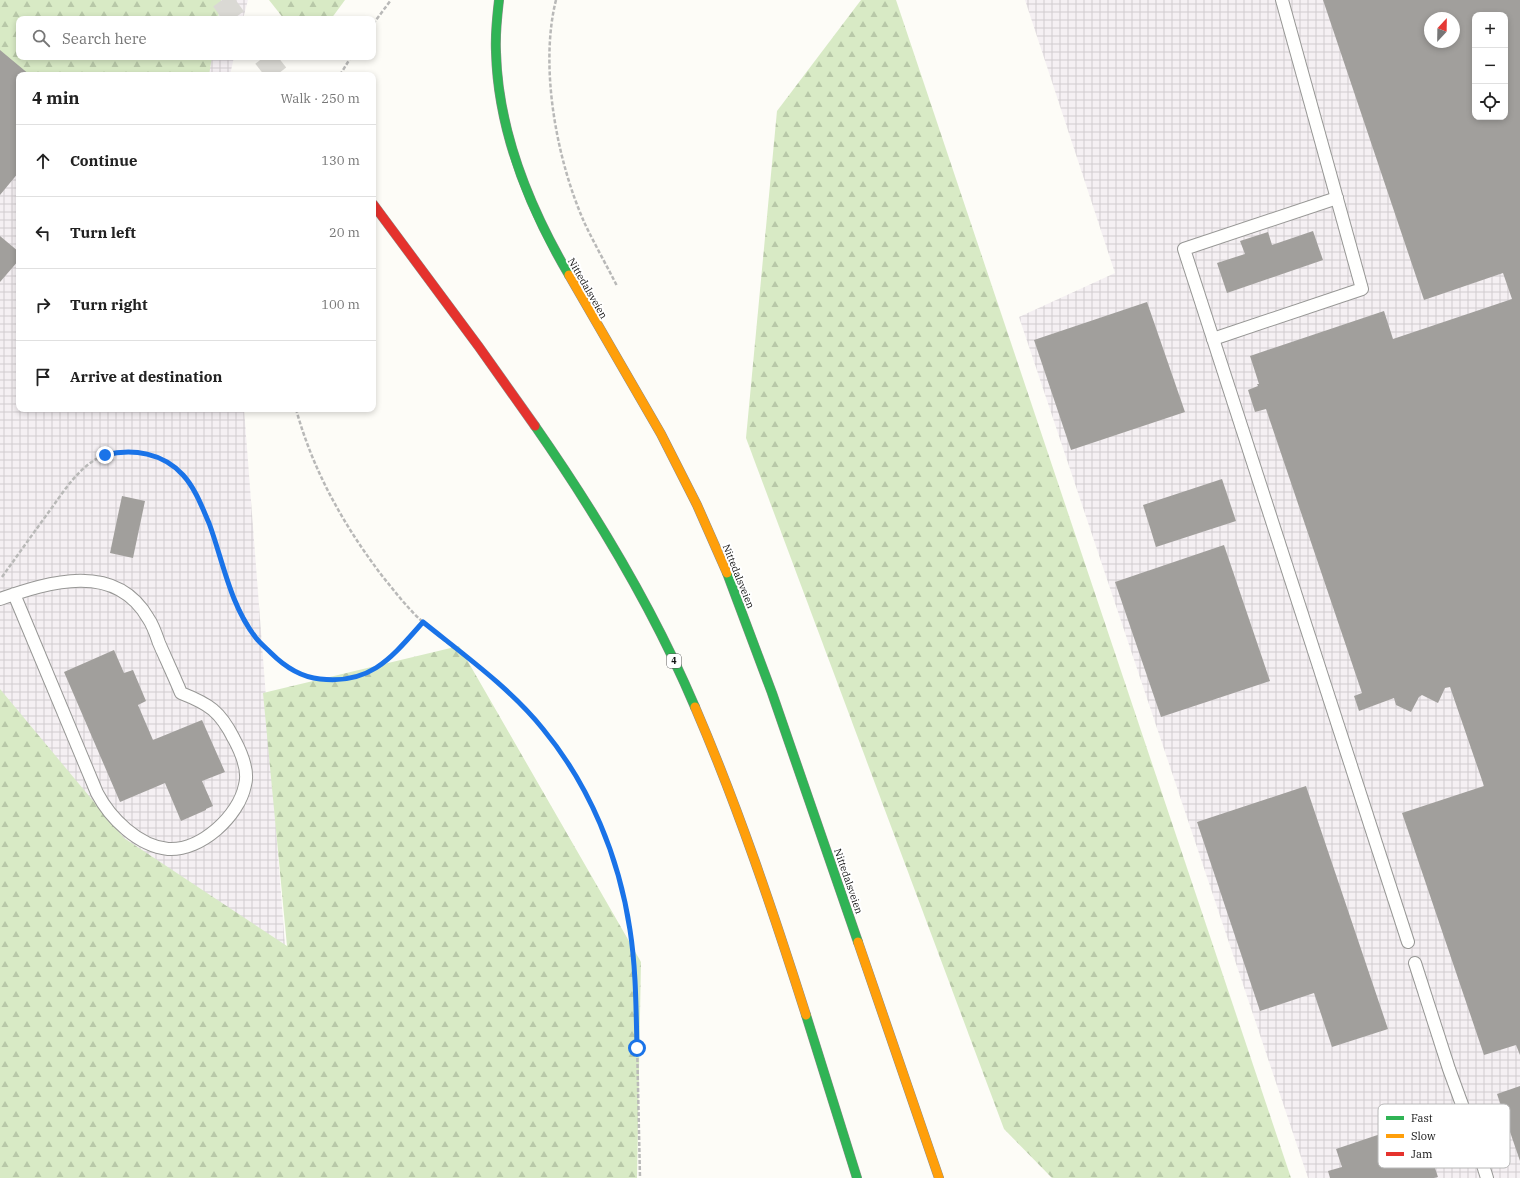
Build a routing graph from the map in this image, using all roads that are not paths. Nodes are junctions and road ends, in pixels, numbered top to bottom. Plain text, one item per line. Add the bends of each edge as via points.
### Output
1 (499, 0) edge
2 (1282, 0) edge
3 (1337, 198) junction
4 (376, 208) edge
5 (1213, 339) junction
6 (14, 594) junction
7 (0, 599) edge
8 (1408, 942) dead end
9 (1415, 963) dead end
10 (1462, 1104) edge
11 (1484, 1168) edge
12 (857, 1178) edge
13 (939, 1178) edge
14 (1487, 1178) edge

1 - 13 main road, Nittedalsveien via 496,58 499,89 510,144 519,171 555,253 680,471 730,579 774,699
2 - 3 lane
3 - 5 lane via 1362,289
3 - 5 lane via 1184,249
4 - 12 main road, 4 via 504,381 578,489 622,561 668,646 720,764 774,915
5 - 8 lane
6 - 6 lane via 42,585 87,581 122,590 138,604 148,618 181,693 201,701 217,713 239,747 246,785 234,810 218,828 196,842 170,849 147,842 114,820 97,793
6 - 7 lane
9 - 10 lane
11 - 14 lane

